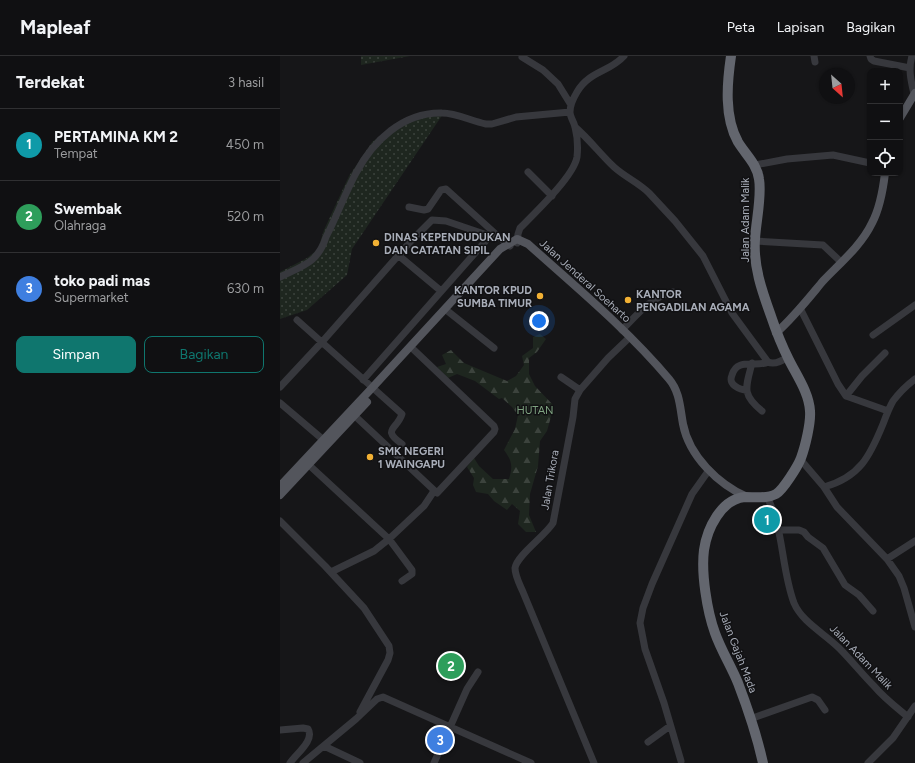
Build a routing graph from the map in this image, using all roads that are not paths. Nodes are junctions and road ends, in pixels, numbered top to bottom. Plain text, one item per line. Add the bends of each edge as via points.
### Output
1 (624, 56) edge
2 (731, 56) edge
3 (870, 56) edge
4 (912, 56) edge
5 (522, 57) edge
6 (910, 68) junction
7 (915, 94) edge
8 (571, 108) junction
9 (903, 113) edge
10 (575, 127) junction
11 (867, 163) edge
12 (755, 165) junction
13 (528, 172) dead end
14 (884, 176) edge
15 (552, 196) junction
16 (409, 207) dead end
17 (490, 236) junction
18 (499, 237) junction
19 (755, 241) junction
20 (513, 243) junction
21 (398, 255) junction
22 (841, 262) junction
23 (280, 277) edge
24 (442, 291) junction
25 (577, 291) junction
26 (673, 292) dead end
27 (915, 306) edge
28 (800, 308) junction
29 (447, 311) junction
30 (297, 320) dead end
31 (622, 330) junction
32 (776, 333) junction
33 (873, 335) dead end
34 (628, 338) junction
35 (322, 342) junction
36 (494, 348) dead end
37 (414, 350) junction
38 (885, 353) dead end
39 (789, 360) junction
40 (768, 362) junction
41 (752, 363) junction
42 (561, 377) dead end
43 (915, 379) edge
44 (363, 380) junction
45 (280, 387) edge
46 (374, 390) junction
47 (580, 390) junction
48 (747, 390) junction
49 (846, 396) junction
50 (280, 403) edge
51 (762, 411) dead end
52 (888, 411) junction
53 (354, 416) junction
54 (326, 442) junction
55 (402, 444) dead end
56 (800, 459) junction
57 (309, 465) junction
58 (708, 472) junction
59 (280, 486) edge
60 (824, 487) junction
61 (434, 491) junction
62 (280, 495) edge
63 (769, 496) junction
64 (747, 497) junction
65 (732, 502) junction
66 (280, 521) edge
67 (778, 530) junction
68 (389, 539) junction
69 (915, 541) edge
70 (887, 559) junction
71 (331, 572) junction
72 (402, 581) dead end
73 (873, 610) dead end
74 (915, 627) edge
75 (478, 672) dead end
76 (915, 706) edge
77 (824, 710) dead end
78 (908, 717) junction
79 (356, 719) junction
80 (750, 719) junction
81 (670, 726) junction
82 (449, 727) junction
83 (280, 730) edge
84 (648, 742) dead end
85 (324, 746) junction
86 (681, 761) dead end
87 (528, 762) edge
88 (290, 763) edge
89 (303, 763) edge
90 (360, 763) edge
91 (434, 763) edge
92 (594, 763) edge
93 (763, 763) edge
94 (868, 763) edge

1 - 8 street via 583,83
2 - 12 highway, Jalan Adam Malik via 728,95 731,125 739,143
3 - 6 street via 874,61
4 - 6 street
5 - 8 street via 543,70 558,84
6 - 7 street
7 - 9 main road
8 - 10 street
8 - 23 street via 492,124 435,113 401,123 384,136 360,165 317,256
10 - 15 street via 575,163
10 - 40 street via 614,167 643,187 696,247 708,265 732,314
11 - 12 street via 833,155
12 - 19 highway, Jalan Adam Malik via 760,187
13 - 15 street
14 - 22 main road via 873,222 855,248
15 - 20 street via 520,228
16 - 18 street via 428,209 441,190 446,189
17 - 18 street
17 - 21 street via 446,221 434,220 428,223
17 - 24 street
18 - 20 street
19 - 22 street via 823,245
19 - 32 highway, Jalan Adam Malik via 759,279
20 - 25 main road, Jalan Jenderal Soeharto via 528,244
20 - 29 main road via 500,250
21 - 24 street
21 - 35 street
22 - 28 main road
24 - 44 street
25 - 31 main road, Jalan Jenderal Soeharto
25 - 34 main road, Jalan Jenderal Soeharto
26 - 31 street via 652,301
27 - 33 street
28 - 32 main road
28 - 49 street
29 - 36 street
29 - 37 main road
29 - 46 main road
30 - 35 street
31 - 34 main road, Jalan Jenderal Soeharto
32 - 39 highway, Jalan Adam Malik
34 - 47 street, Jalan Trikora
34 - 58 main road, Jalan Jenderal Soeharto via 674,385 685,434
35 - 44 street
35 - 45 street
37 - 46 main road
37 - 61 street via 496,429 437,493
38 - 49 street
39 - 40 street
39 - 56 highway, Jalan Adam Malik via 804,391 810,412
39 - 63 highway, Jalan Adam Malik via 803,400 805,422 792,460
40 - 41 street via 761,365
41 - 48 street
41 - 48 street via 738,366 731,378 735,386
42 - 47 street
43 - 52 street via 894,399
44 - 46 street
46 - 53 main road
46 - 54 main road
46 - 55 street via 402,414 392,433
47 - 92 street, Jalan Trikora via 575,399 553,523 517,561 515,569 533,621
48 - 51 street via 751,402
49 - 52 street
50 - 54 street
52 - 60 street via 867,460 856,472
53 - 54 main road
53 - 61 street
54 - 57 main road
54 - 59 main road
56 - 60 street
56 - 63 highway, Jalan Adam Malik via 780,491
57 - 62 main road
57 - 68 street
58 - 64 main road, Jalan Jenderal Soeharto
58 - 65 main road, Jalan Jenderal Soeharto via 729,494
58 - 81 street via 692,494 644,602 641,617 640,627 645,649
60 - 70 street via 838,507
61 - 68 street via 424,506
63 - 64 highway, Jalan Gajah Mada
63 - 67 street, Jalan Adam Malik
64 - 65 highway, Jalan Gajah Mada
65 - 80 highway, Jalan Gajah Mada via 722,510 708,532 704,568 712,624 737,681
66 - 71 street
67 - 73 street via 804,532 823,548 845,585
67 - 78 street, Jalan Adam Malik via 791,593 800,614 838,647 887,700
68 - 71 street via 374,551
68 - 72 street via 412,570 412,574
69 - 70 street
70 - 74 street via 899,576
71 - 79 street via 364,608 389,646 388,660
75 - 82 street
76 - 78 street
77 - 80 street via 812,696
78 - 94 street via 893,738
79 - 82 street via 377,699 383,697
79 - 85 street
80 - 93 highway, Jalan Gajah Mada
81 - 84 street
81 - 86 street
82 - 87 street
82 - 91 street
83 - 88 street via 303,728 310,731 310,737
85 - 89 street
85 - 90 street

